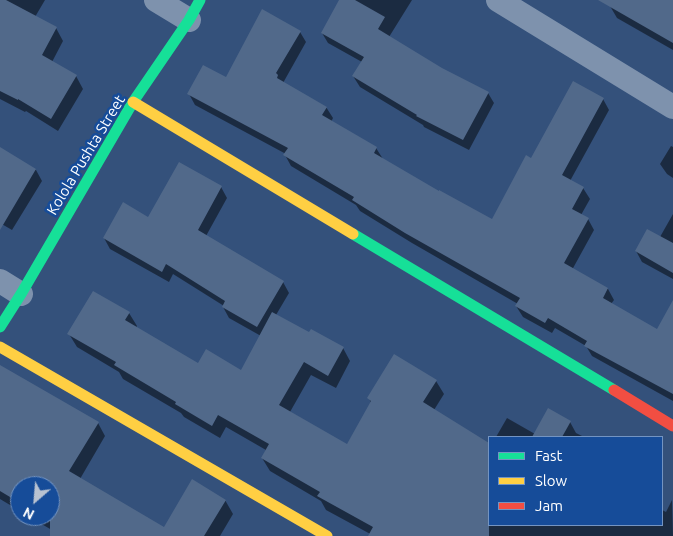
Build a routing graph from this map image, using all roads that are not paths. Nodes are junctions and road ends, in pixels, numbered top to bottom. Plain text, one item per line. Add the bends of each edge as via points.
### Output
1 (156, 0) edge
2 (498, 0) edge
3 (194, 10) edge
4 (134, 102) junction
5 (673, 107) edge
6 (0, 281) edge
7 (21, 294) junction
8 (0, 327) edge
9 (0, 347) edge
10 (673, 426) edge
11 (326, 536) edge

1 - 3 street
2 - 5 street
3 - 4 street, Kolola Pushta Street
4 - 7 street, Kolola Pushta Street
4 - 10 street
6 - 7 street
7 - 8 street, Kolola Pushta Street
9 - 11 street

